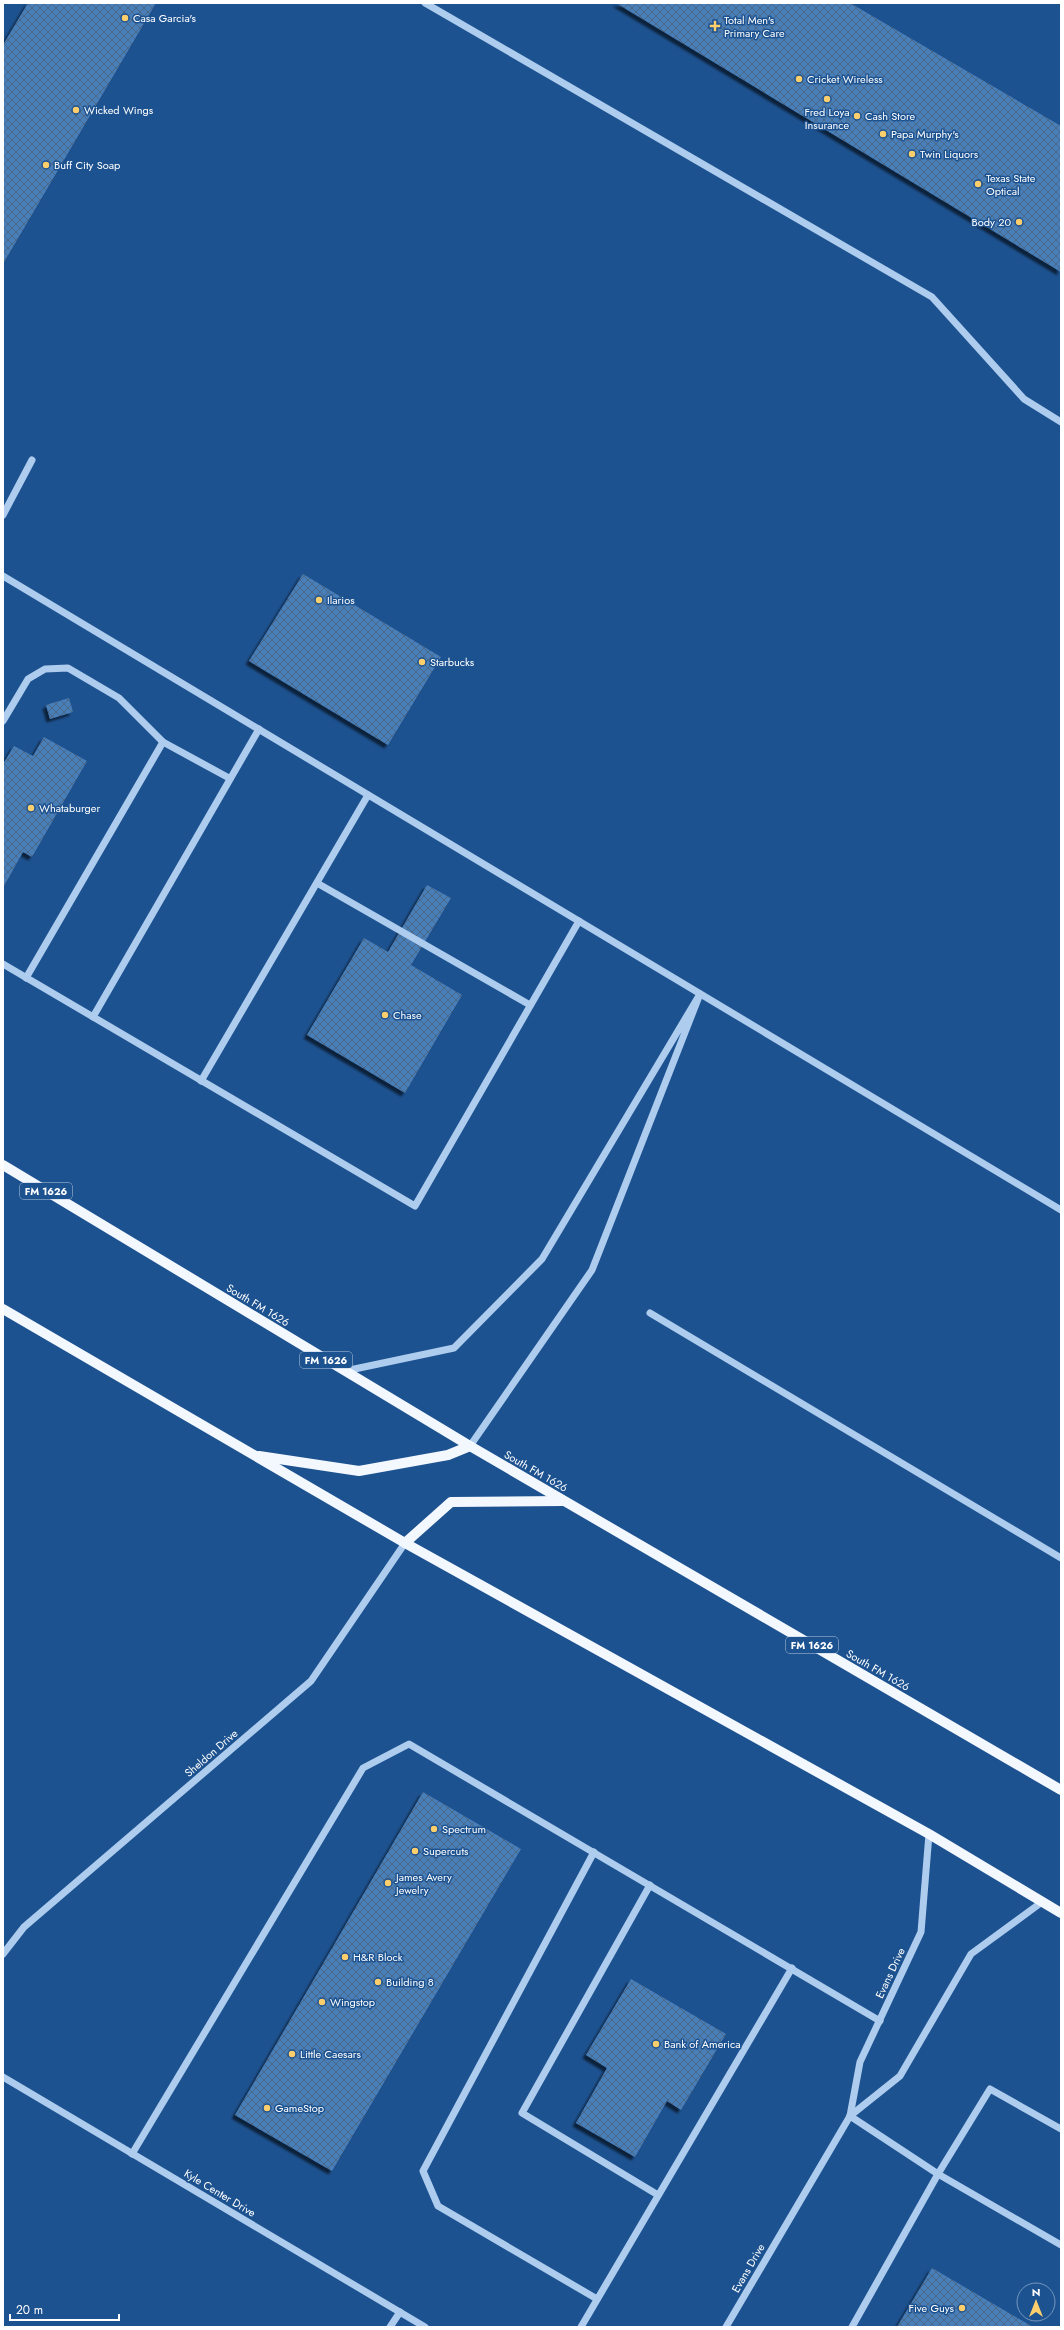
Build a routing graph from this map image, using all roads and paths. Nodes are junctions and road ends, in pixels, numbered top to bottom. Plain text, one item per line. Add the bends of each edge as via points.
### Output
1 (425, 3) edge
2 (1061, 422) edge
3 (32, 460) dead end
4 (3, 515) edge
5 (3, 576) edge
6 (3, 721) edge
7 (259, 729) junction
8 (163, 742) junction
9 (229, 778) junction
10 (368, 795) junction
11 (317, 883) junction
12 (579, 921) junction
13 (3, 964) edge
14 (26, 978) junction
15 (700, 994) junction
16 (530, 1005) junction
17 (93, 1017) junction
18 (201, 1080) junction
19 (3, 1165) edge
20 (1061, 1210) edge
21 (3, 1309) edge
22 (650, 1313) dead end
23 (345, 1371) junction
24 (470, 1446) junction
25 (253, 1455) junction
26 (562, 1500) junction
27 (405, 1543) junction
28 (1061, 1558) edge
29 (1061, 1790) edge
30 (929, 1834) junction
31 (594, 1852) junction
32 (650, 1885) junction
33 (1042, 1902) junction
34 (1061, 1913) edge
35 (3, 1954) edge
36 (792, 1968) junction
37 (880, 2021) junction
38 (3, 2077) edge
39 (850, 2116) junction
40 (1061, 2129) edge
41 (132, 2154) junction
42 (938, 2174) junction
43 (658, 2195) junction
44 (1061, 2245) edge
45 (597, 2298) junction
46 (400, 2312) junction
47 (390, 2327) edge
48 (425, 2327) edge
49 (581, 2327) edge
50 (726, 2327) edge
51 (852, 2327) edge

1 - 2 street via 932,297 1024,399
3 - 4 street
5 - 7 street
6 - 8 street via 28,679 45,669 68,668 119,698
7 - 9 street
7 - 10 street
8 - 9 street
8 - 14 street
9 - 17 street
10 - 11 street
10 - 12 street
11 - 16 street
11 - 18 street
12 - 15 street
12 - 16 street
13 - 14 street
14 - 17 street
15 - 20 street
15 - 23 street via 542,1259 454,1348
15 - 24 street via 592,1270
16 - 18 street via 415,1206
17 - 18 street
19 - 23 main road, South FM 1626 / FM 1626
21 - 25 main road
22 - 28 street
23 - 24 main road, South FM 1626 / FM 1626
24 - 25 main road via 448,1455 359,1471
24 - 26 main road, South FM 1626 / FM 1626
25 - 27 main road
26 - 27 main road via 451,1502
26 - 29 main road, South FM 1626 / FM 1626
27 - 30 main road
27 - 35 street, Sheldon Drive via 311,1681 24,1927
30 - 33 main road
30 - 37 street, Evans Drive via 921,1932
31 - 32 street
31 - 41 street via 409,1744 363,1768
31 - 45 street via 423,2171 438,2206
32 - 36 street
32 - 43 street via 522,2113
33 - 34 main road
33 - 39 street, Evans Drive via 971,1954 900,2076
36 - 37 street
36 - 43 street
37 - 39 street, Evans Drive via 860,2062
38 - 41 street, Kyle Center Drive
39 - 42 street
39 - 50 street, Evans Drive
40 - 42 street via 990,2089
41 - 46 street, Kyle Center Drive
42 - 44 street
42 - 51 street
43 - 45 street
45 - 49 street
46 - 47 street
46 - 48 street, Kyle Center Drive

